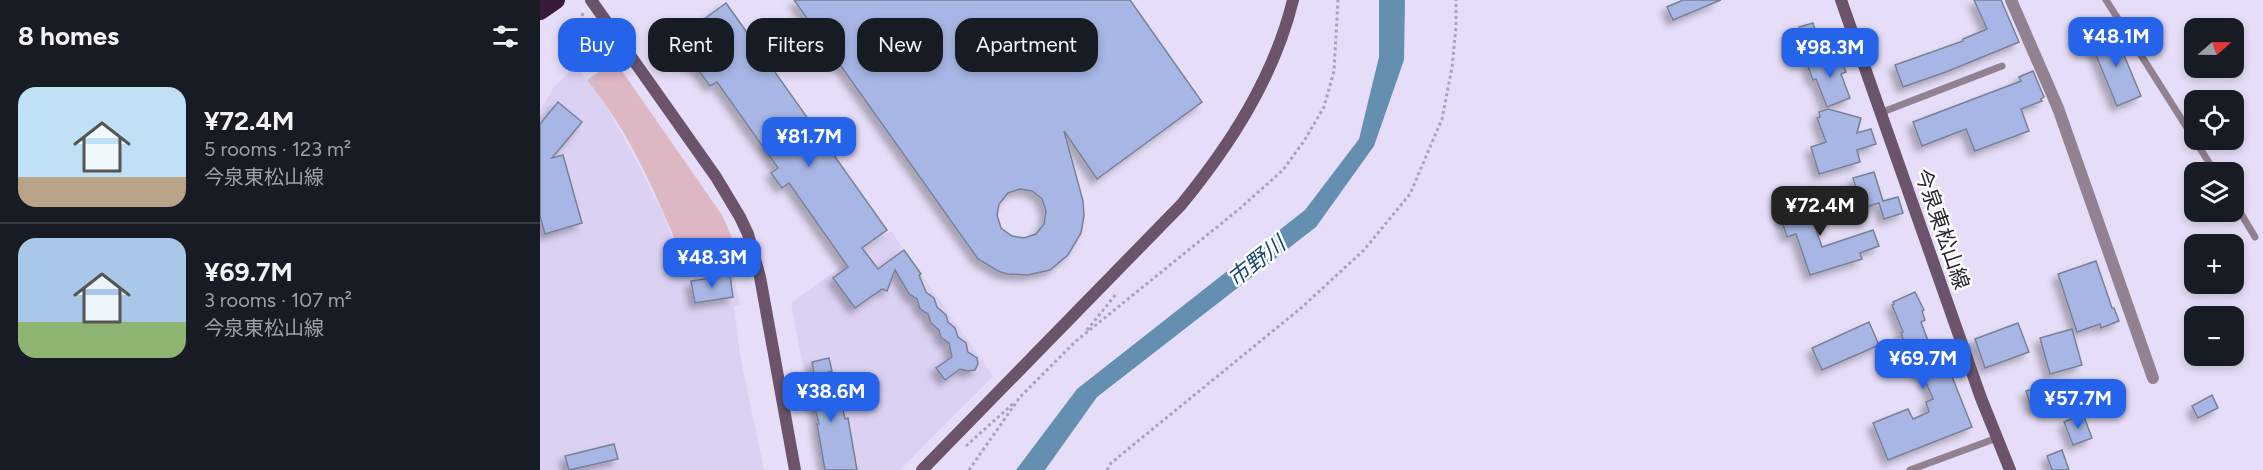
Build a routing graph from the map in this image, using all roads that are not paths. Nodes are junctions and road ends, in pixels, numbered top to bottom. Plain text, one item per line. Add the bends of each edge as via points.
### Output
1 (556, 0) edge
2 (591, 0) edge
3 (1293, 0) edge
4 (1841, 0) edge
5 (2011, 0) edge
6 (2106, 0) edge
7 (540, 11) edge
8 (2002, 66) dead end
9 (1880, 113) junction
10 (2209, 162) edge
11 (2244, 219) edge
12 (2255, 237) dead end
13 (2153, 378) dead end
14 (1997, 438) junction
15 (795, 470) edge
16 (922, 470) edge
17 (1910, 470) edge
18 (2010, 470) edge

1 - 7 highway
2 - 15 street via 716,177 748,234 760,277
3 - 16 street via 1281,43 1242,121 1215,164 1181,205
4 - 9 street, 今泉東松山線
5 - 13 street via 2058,108
6 - 10 lane
8 - 9 lane
9 - 14 street, 今泉東松山線
11 - 12 lane
14 - 17 lane
14 - 18 street, 今泉東松山線

